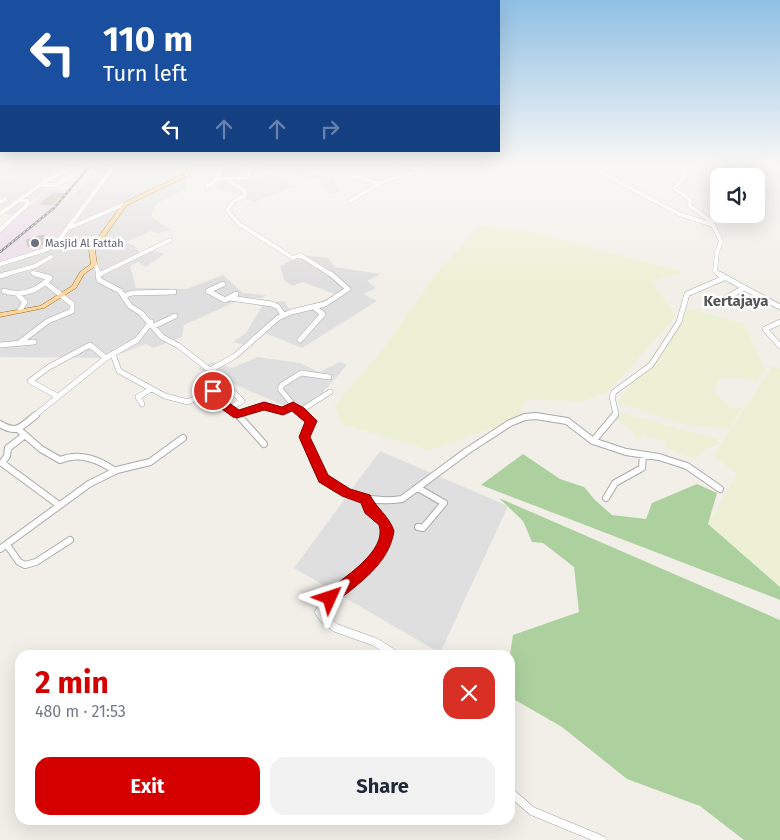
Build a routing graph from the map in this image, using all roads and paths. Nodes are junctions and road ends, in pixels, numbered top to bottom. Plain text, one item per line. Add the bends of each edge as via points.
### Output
1 (13, 205) edge
2 (26, 205) edge
3 (85, 205) edge
4 (122, 205) edge
5 (124, 205) edge
6 (229, 205) edge
7 (689, 205) edge
8 (663, 206) edge
9 (0, 216) edge
10 (16, 217) junction
11 (710, 222) edge
12 (710, 223) edge
13 (711, 223) edge
14 (67, 229) junction
15 (0, 230) edge
16 (170, 240) dead end
17 (47, 250) junction
18 (12, 261) junction
19 (95, 263) junction
20 (0, 264) edge
21 (20, 269) junction
22 (33, 273) dead end
23 (98, 274) junction
24 (0, 276) edge
25 (724, 278) junction
26 (46, 283) junction
27 (223, 284) dead end
28 (744, 288) junction
29 (4, 291) dead end
30 (174, 292) dead end
31 (62, 294) junction
32 (236, 294) dead end
33 (19, 296) junction
34 (123, 296) junction
35 (230, 298) junction
36 (713, 305) dead end
37 (780, 307) edge
38 (315, 308) junction
39 (20, 310) junction
40 (0, 315) edge
41 (283, 315) junction
42 (175, 316) dead end
43 (780, 322) edge
44 (152, 324) junction
45 (300, 340) dead end
46 (34, 342) dead end
47 (19, 343) junction
48 (0, 345) edge
49 (780, 346) edge
50 (113, 354) junction
51 (106, 358) junction
52 (210, 370) junction
53 (329, 377) dead end
54 (214, 388) junction
55 (151, 389) junction
56 (230, 389) dead end
57 (330, 392) dead end
58 (57, 396) junction
59 (142, 404) dead end
60 (294, 406) junction
61 (229, 409) junction
62 (300, 411) junction
63 (237, 414) junction
64 (0, 424) edge
65 (18, 429) junction
66 (25, 435) junction
67 (183, 438) dead end
68 (593, 441) junction
69 (264, 444) dead end
70 (643, 455) junction
71 (2, 465) edge
72 (115, 471) junction
73 (418, 488) junction
74 (720, 489) dead end
75 (606, 498) dead end
76 (366, 499) junction
77 (59, 506) junction
78 (418, 527) dead end
79 (70, 540) dead end
80 (7, 544) junction
81 (0, 549) edge
82 (388, 650) edge
83 (515, 796) edge
84 (602, 840) edge

1 - 9 street
2 - 10 street
3 - 14 street
4 - 14 street
5 - 19 main road via 92,250
6 - 38 street via 227,210 239,224 285,250 293,258 306,257 348,289
7 - 11 street
8 - 12 street
9 - 10 street
10 - 15 street
13 - 25 street via 720,236 715,270
14 - 17 street
16 - 23 street
17 - 18 street
17 - 21 street via 52,252 51,256 42,264
18 - 20 street
18 - 21 street
19 - 23 street
19 - 31 main road via 82,273 77,284
21 - 24 street
22 - 26 street via 50,277
23 - 34 street via 99,280
25 - 28 street
25 - 68 street via 687,294 679,322 651,365 614,392 616,414
26 - 31 street
26 - 33 street
27 - 35 street via 208,291 225,300
28 - 36 street
28 - 37 street
29 - 33 street
30 - 34 street
31 - 39 main road via 37,309
31 - 47 street via 72,304 71,312 46,322
32 - 35 street
33 - 39 street via 25,302
34 - 44 street
35 - 41 street via 272,304
38 - 41 street
38 - 45 street via 324,314
39 - 40 main road
41 - 52 street via 264,327 235,356
42 - 44 street
43 - 49 street via 765,330
44 - 50 street via 137,340
44 - 52 street via 162,337
46 - 47 street
47 - 48 street via 12,347
50 - 51 street
50 - 55 street via 119,371
51 - 58 street
51 - 58 street via 90,345 30,381
52 - 54 street via 220,378
53 - 60 street via 303,373 282,385 280,389
54 - 55 street via 185,402
54 - 61 street via 212,396
55 - 59 street via 138,397
56 - 61 street via 242,401
57 - 62 street
58 - 65 street
60 - 62 street
60 - 63 street via 283,411 264,406
61 - 63 street
62 - 76 street via 311,421 305,437 320,475 346,493
63 - 69 street
64 - 65 street via 10,430
65 - 66 street
66 - 71 street via 8,448
66 - 72 street via 60,460 71,455 100,461
67 - 72 street via 150,462
68 - 70 street
68 - 73 street via 567,421 524,417 466,450
70 - 74 street via 687,466
70 - 75 street via 642,468 612,485
71 - 77 street
72 - 77 street via 89,484
73 - 76 street via 397,500
73 - 78 street via 444,503 423,528
76 - 82 street via 369,509 384,521 388,531 386,538 378,556 337,590 318,612 337,629
77 - 80 street
79 - 80 street via 36,562 25,565 19,562
80 - 81 street
83 - 84 street via 532,811

